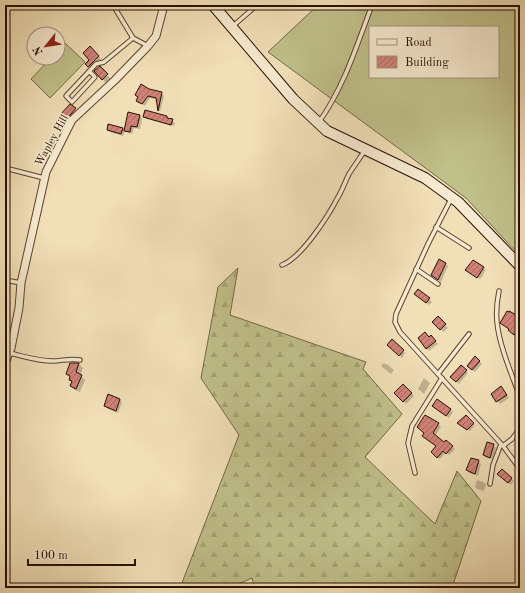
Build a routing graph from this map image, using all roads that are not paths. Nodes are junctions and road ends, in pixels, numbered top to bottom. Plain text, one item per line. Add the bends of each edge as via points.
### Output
1 (113, 5) edge
2 (164, 5) edge
3 (213, 5) edge
4 (249, 5) edge
5 (257, 5) edge
6 (372, 5) edge
7 (250, 11) junction
8 (232, 26) junction
9 (133, 38) junction
10 (148, 46) junction
11 (89, 71) junction
12 (318, 123) junction
13 (365, 149) junction
14 (5, 168) edge
15 (44, 178) junction
16 (452, 198) junction
17 (436, 227) junction
18 (469, 248) dead end
19 (282, 265) dead end
20 (520, 266) edge
21 (416, 269) junction
22 (5, 280) edge
23 (21, 283) junction
24 (438, 284) dead end
25 (499, 291) dead end
26 (469, 334) dead end
27 (9, 353) junction
28 (80, 360) dead end
29 (5, 363) edge
30 (438, 374) junction
31 (442, 378) junction
32 (520, 397) edge
33 (520, 428) edge
34 (502, 445) junction
35 (520, 469) edge
36 (415, 473) dead end
37 (490, 484) dead end

1 - 9 lane
2 - 10 street, Wapley Hill via 156,36
3 - 8 main road
4 - 7 lane
5 - 7 lane
6 - 12 lane via 339,88
7 - 8 lane
8 - 12 main road via 293,99
9 - 10 lane
9 - 11 lane
10 - 15 street, Wapley Hill via 72,120
11 - 11 lane via 66,96 72,102 95,77
12 - 13 main road via 327,131
13 - 16 main road via 425,178
13 - 19 lane via 319,226 292,260
14 - 15 lane
15 - 23 street, Wapley Hill
16 - 17 lane
16 - 20 main road
17 - 18 lane
17 - 21 lane
21 - 24 lane
21 - 30 lane via 396,314 395,322 400,332
22 - 23 lane
23 - 27 street, Wapley Hill via 19,308
25 - 32 lane via 497,323
26 - 30 lane
27 - 28 lane via 53,361
27 - 29 street, Wapley Hill
30 - 31 lane
31 - 34 lane
31 - 36 lane via 412,426 408,444
33 - 34 lane via 512,439
34 - 35 lane
34 - 37 lane via 493,465

